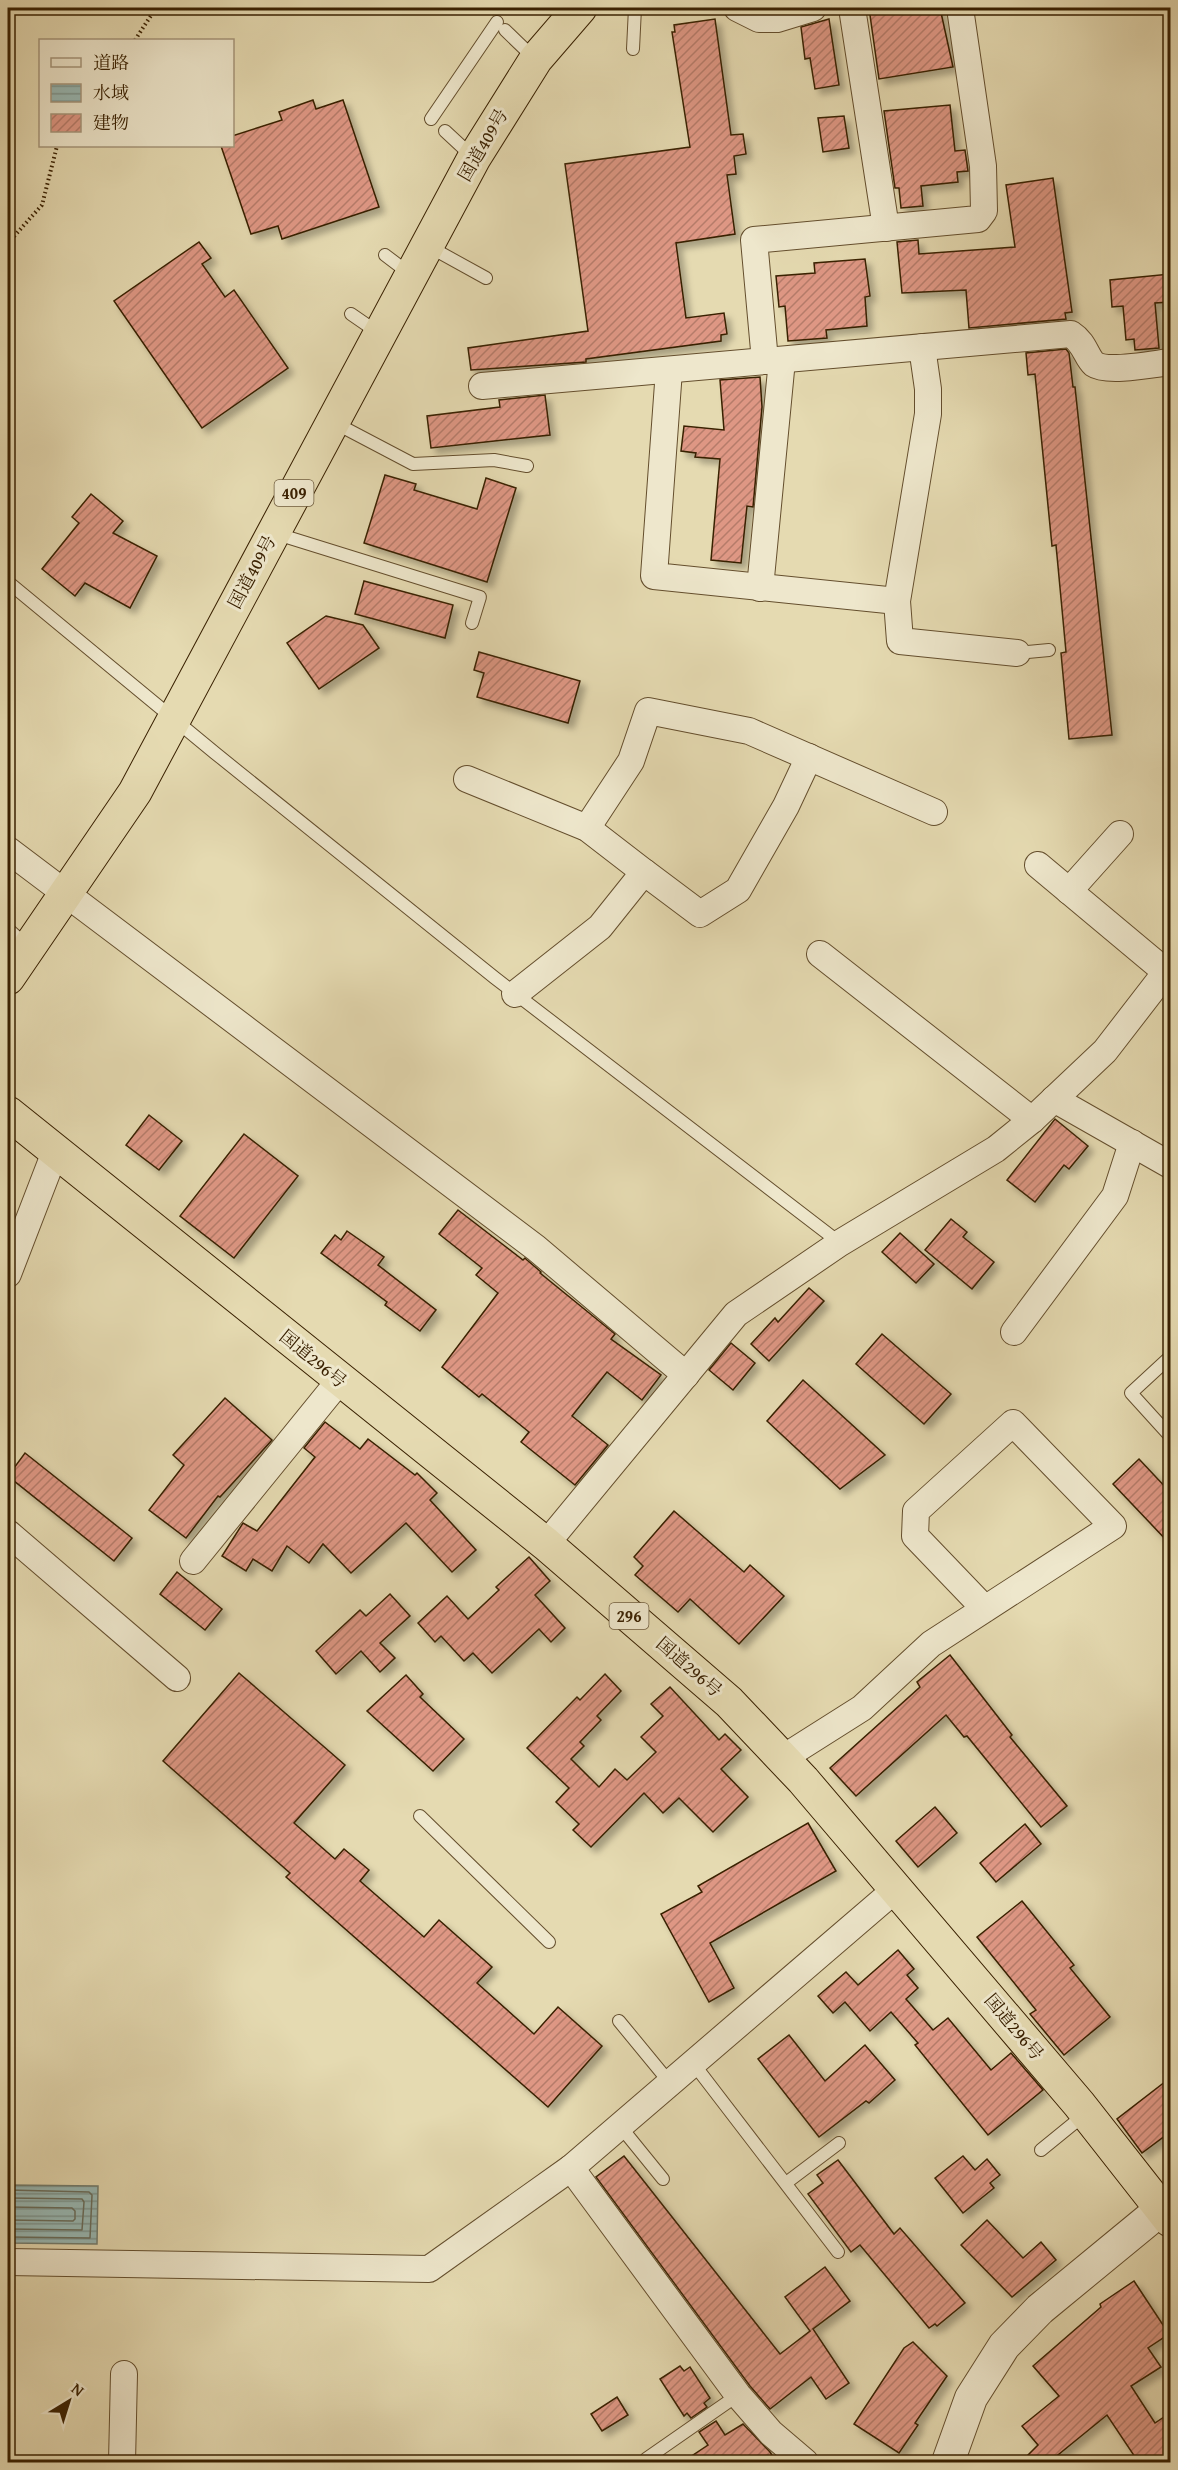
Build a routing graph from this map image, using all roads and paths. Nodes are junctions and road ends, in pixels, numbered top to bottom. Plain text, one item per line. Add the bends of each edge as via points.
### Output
1 (156, 8) edge
2 (580, 8) edge
3 (635, 8) edge
4 (737, 8) edge
5 (813, 8) edge
6 (852, 8) edge
7 (960, 8) edge
8 (136, 39) edge
9 (633, 49) dead end
10 (536, 59) junction
11 (431, 119) dead end
12 (445, 131) dead end
13 (57, 147) edge
14 (474, 158) junction
15 (886, 228) junction
16 (8, 243) edge
17 (427, 246) junction
18 (385, 255) dead end
19 (412, 276) junction
20 (486, 278) dead end
21 (351, 314) dead end
22 (381, 335) junction
23 (922, 347) junction
24 (774, 360) junction
25 (1170, 362) edge
26 (669, 370) junction
27 (483, 386) dead end
28 (333, 422) junction
29 (527, 466) dead end
30 (273, 533) junction
31 (8, 582) edge
32 (760, 588) junction
33 (897, 602) junction
34 (472, 622) dead end
35 (1048, 650) dead end
36 (1017, 653) joint
37 (175, 720) junction
38 (810, 757) junction
39 (467, 779) dead end
40 (934, 812) dead end
41 (587, 828) junction
42 (1120, 834) dead end
43 (8, 850) edge
44 (1038, 865) dead end
45 (644, 872) junction
46 (1069, 891) junction
47 (65, 896) junction
48 (18, 938) edge
49 (820, 954) dead end
50 (1168, 971) edge
51 (8, 978) edge
52 (515, 994) junction
53 (1054, 1099) junction
54 (8, 1113) edge
55 (1032, 1120) junction
56 (1132, 1143) junction
57 (55, 1152) junction
58 (1170, 1165) edge
59 (840, 1243) junction
60 (8, 1274) edge
61 (1014, 1332) dead end
62 (1170, 1357) edge
63 (686, 1375) junction
64 (340, 1380) junction
65 (1170, 1436) edge
66 (8, 1533) edge
67 (546, 1544) junction
68 (193, 1561) dead end
69 (985, 1609) junction
70 (177, 1678) dead end
71 (783, 1758) junction
72 (420, 1816) dead end
73 (896, 1889) junction
74 (549, 1942) dead end
75 (619, 2021) dead end
76 (693, 2063) junction
77 (670, 2083) junction
78 (1086, 2113) junction
79 (620, 2126) junction
80 (839, 2143) dead end
81 (1041, 2150) dead end
82 (571, 2168) junction
83 (663, 2179) dead end
84 (786, 2183) junction
85 (1168, 2210) edge
86 (838, 2252) dead end
87 (8, 2262) edge
88 (124, 2374) dead end
89 (738, 2395) junction
90 (646, 2459) dead end
91 (122, 2463) edge
92 (805, 2463) edge
93 (948, 2463) edge

1 - 8 path
2 - 10 highway, 国道409号 / 409
3 - 9 lane
4 - 5 street via 759,19 777,19
6 - 15 street
7 - 15 street via 983,166 984,211 978,219
10 - 11 lane via 501,26
10 - 14 highway, 国道409号 / 409
12 - 14 lane
13 - 16 path via 42,205
14 - 17 highway, 国道409号 / 409
15 - 24 street via 754,240
17 - 19 highway, 国道409号 / 409
17 - 20 lane
18 - 19 lane
19 - 22 highway, 国道409号 / 409
21 - 22 lane
22 - 28 highway, 国道409号 / 409
23 - 24 street
23 - 25 street via 1071,333 1081,341 1092,363 1104,368
23 - 33 street via 928,414
24 - 26 street
24 - 32 street
26 - 27 street
26 - 32 street via 654,576
28 - 29 lane via 412,464 494,460
28 - 30 highway, 国道409号 / 409
30 - 34 lane via 480,597
30 - 37 highway, 国道409号 / 409
31 - 37 lane
32 - 33 street
33 - 36 street via 900,641
35 - 36 lane
37 - 47 highway, 国道409号 / 409 via 135,792
37 - 52 lane
38 - 40 street
38 - 41 street via 749,731 648,711 631,761
38 - 45 street via 738,890 700,914
39 - 41 street
41 - 45 street
42 - 46 street
43 - 47 street
44 - 46 street
45 - 52 street via 600,927
46 - 50 street
47 - 48 highway, 国道409号 / 409
47 - 63 street via 536,1248
48 - 51 highway, 国道409号 / 409
49 - 55 street
50 - 53 street via 1105,1051
52 - 59 lane
53 - 55 street
53 - 56 street
54 - 57 highway, 国道296号 / 296
55 - 59 street via 996,1149
56 - 58 street
56 - 61 street via 1115,1196
57 - 60 street
57 - 64 highway, 国道296号 / 296
59 - 63 street via 736,1314
62 - 65 lane via 1131,1393
63 - 67 street
64 - 67 highway, 国道296号 / 296
64 - 68 street
66 - 70 street
67 - 71 highway, 国道296号 / 296 via 729,1702
69 - 69 street via 1113,1526 1013,1423 916,1511 915,1536
69 - 71 street via 931,1644 862,1708
71 - 73 highway, 国道296号 / 296
72 - 74 lane
73 - 76 street
73 - 78 highway, 国道296号 / 296
75 - 77 lane
76 - 77 street
76 - 84 lane
77 - 79 street
78 - 81 lane
78 - 85 highway, 国道296号 / 296
79 - 82 street
79 - 83 lane
80 - 84 lane
82 - 87 street via 429,2269
82 - 89 street
84 - 86 lane
85 - 93 street via 1040,2309 1004,2346 971,2398
88 - 91 street
89 - 90 lane
89 - 92 street via 771,2433

